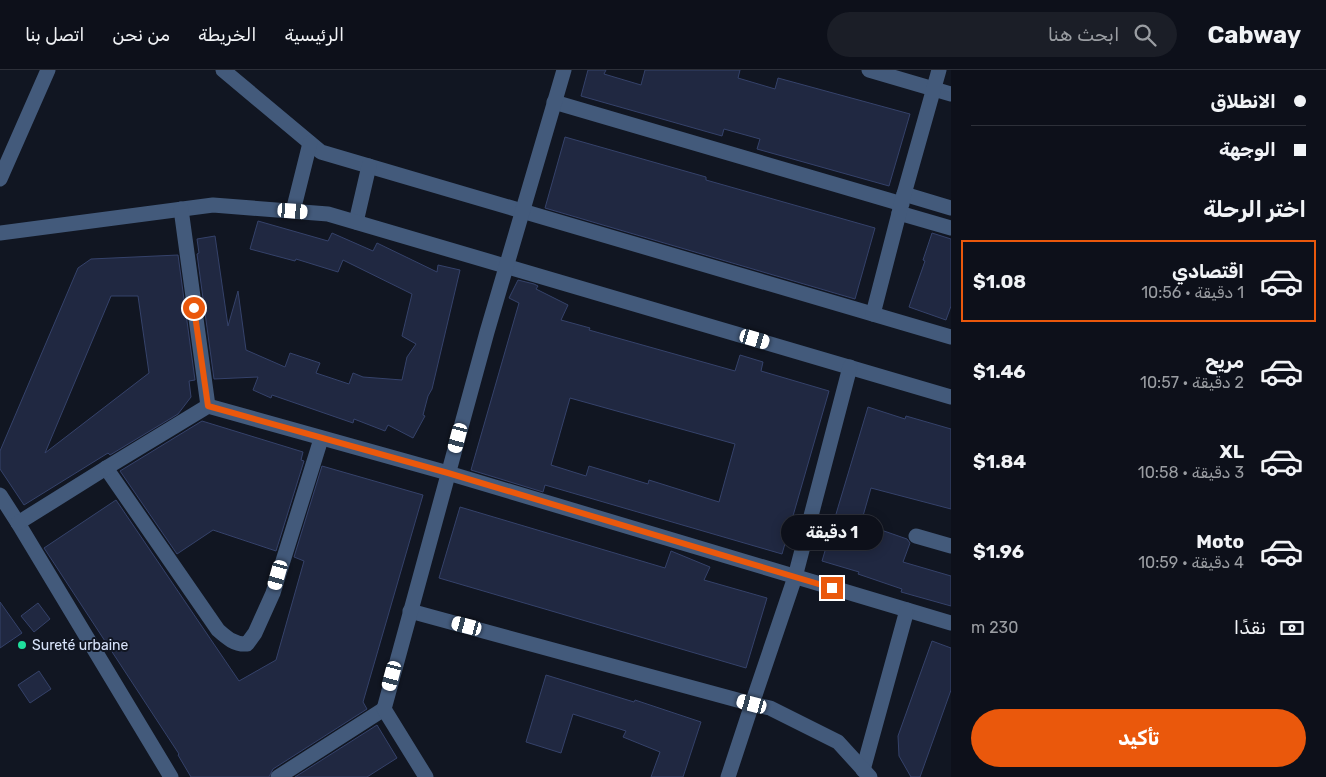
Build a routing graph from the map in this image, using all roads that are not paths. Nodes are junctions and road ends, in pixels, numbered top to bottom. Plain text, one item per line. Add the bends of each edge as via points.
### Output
1 (48, 70) edge
2 (223, 70) edge
3 (564, 70) edge
4 (869, 70) edge
5 (939, 70) edge
6 (934, 89) junction
7 (951, 94) edge
8 (554, 102) junction
9 (310, 143) junction
10 (369, 166) junction
11 (0, 179) edge
12 (902, 204) junction
13 (951, 208) edge
14 (181, 209) junction
15 (293, 211) junction
16 (522, 211) junction
17 (356, 222) junction
18 (951, 228) edge
19 (0, 233) edge
20 (506, 266) junction
21 (873, 314) junction
22 (951, 337) edge
23 (850, 367) junction
24 (951, 397) edge
25 (208, 406) junction
26 (321, 438) junction
27 (106, 468) junction
28 (448, 473) junction
29 (0, 496) edge
30 (18, 523) junction
31 (916, 536) dead end
32 (951, 546) edge
33 (795, 577) junction
34 (907, 610) junction
35 (410, 611) junction
36 (951, 623) edge
37 (752, 704) junction
38 (384, 709) junction
39 (866, 773) edge
40 (425, 776) edge
41 (172, 777) edge
42 (278, 777) edge
43 (728, 777) edge

1 - 11 street
2 - 9 street
3 - 8 street
4 - 6 street
5 - 6 street
6 - 7 street
6 - 12 street
8 - 12 street
8 - 16 street
9 - 10 street via 321,152
9 - 15 street
10 - 16 street
10 - 17 street
12 - 13 street
12 - 18 street
12 - 21 street
14 - 15 street via 213,205
14 - 19 street
14 - 25 street
15 - 17 street via 328,214
16 - 20 street
16 - 21 street
17 - 20 street
20 - 23 street
20 - 28 street
21 - 22 street
23 - 24 street
23 - 33 street
25 - 26 street
25 - 27 street
26 - 27 street via 273,593 247,644 239,645 218,630
26 - 28 street
27 - 30 street
28 - 33 street
28 - 35 street
29 - 30 street
30 - 41 street
31 - 32 street
33 - 34 street
33 - 37 street
34 - 36 street
34 - 39 street
35 - 37 street
35 - 38 street
37 - 39 street via 770,708 838,742
37 - 43 street
38 - 40 street
38 - 42 street

